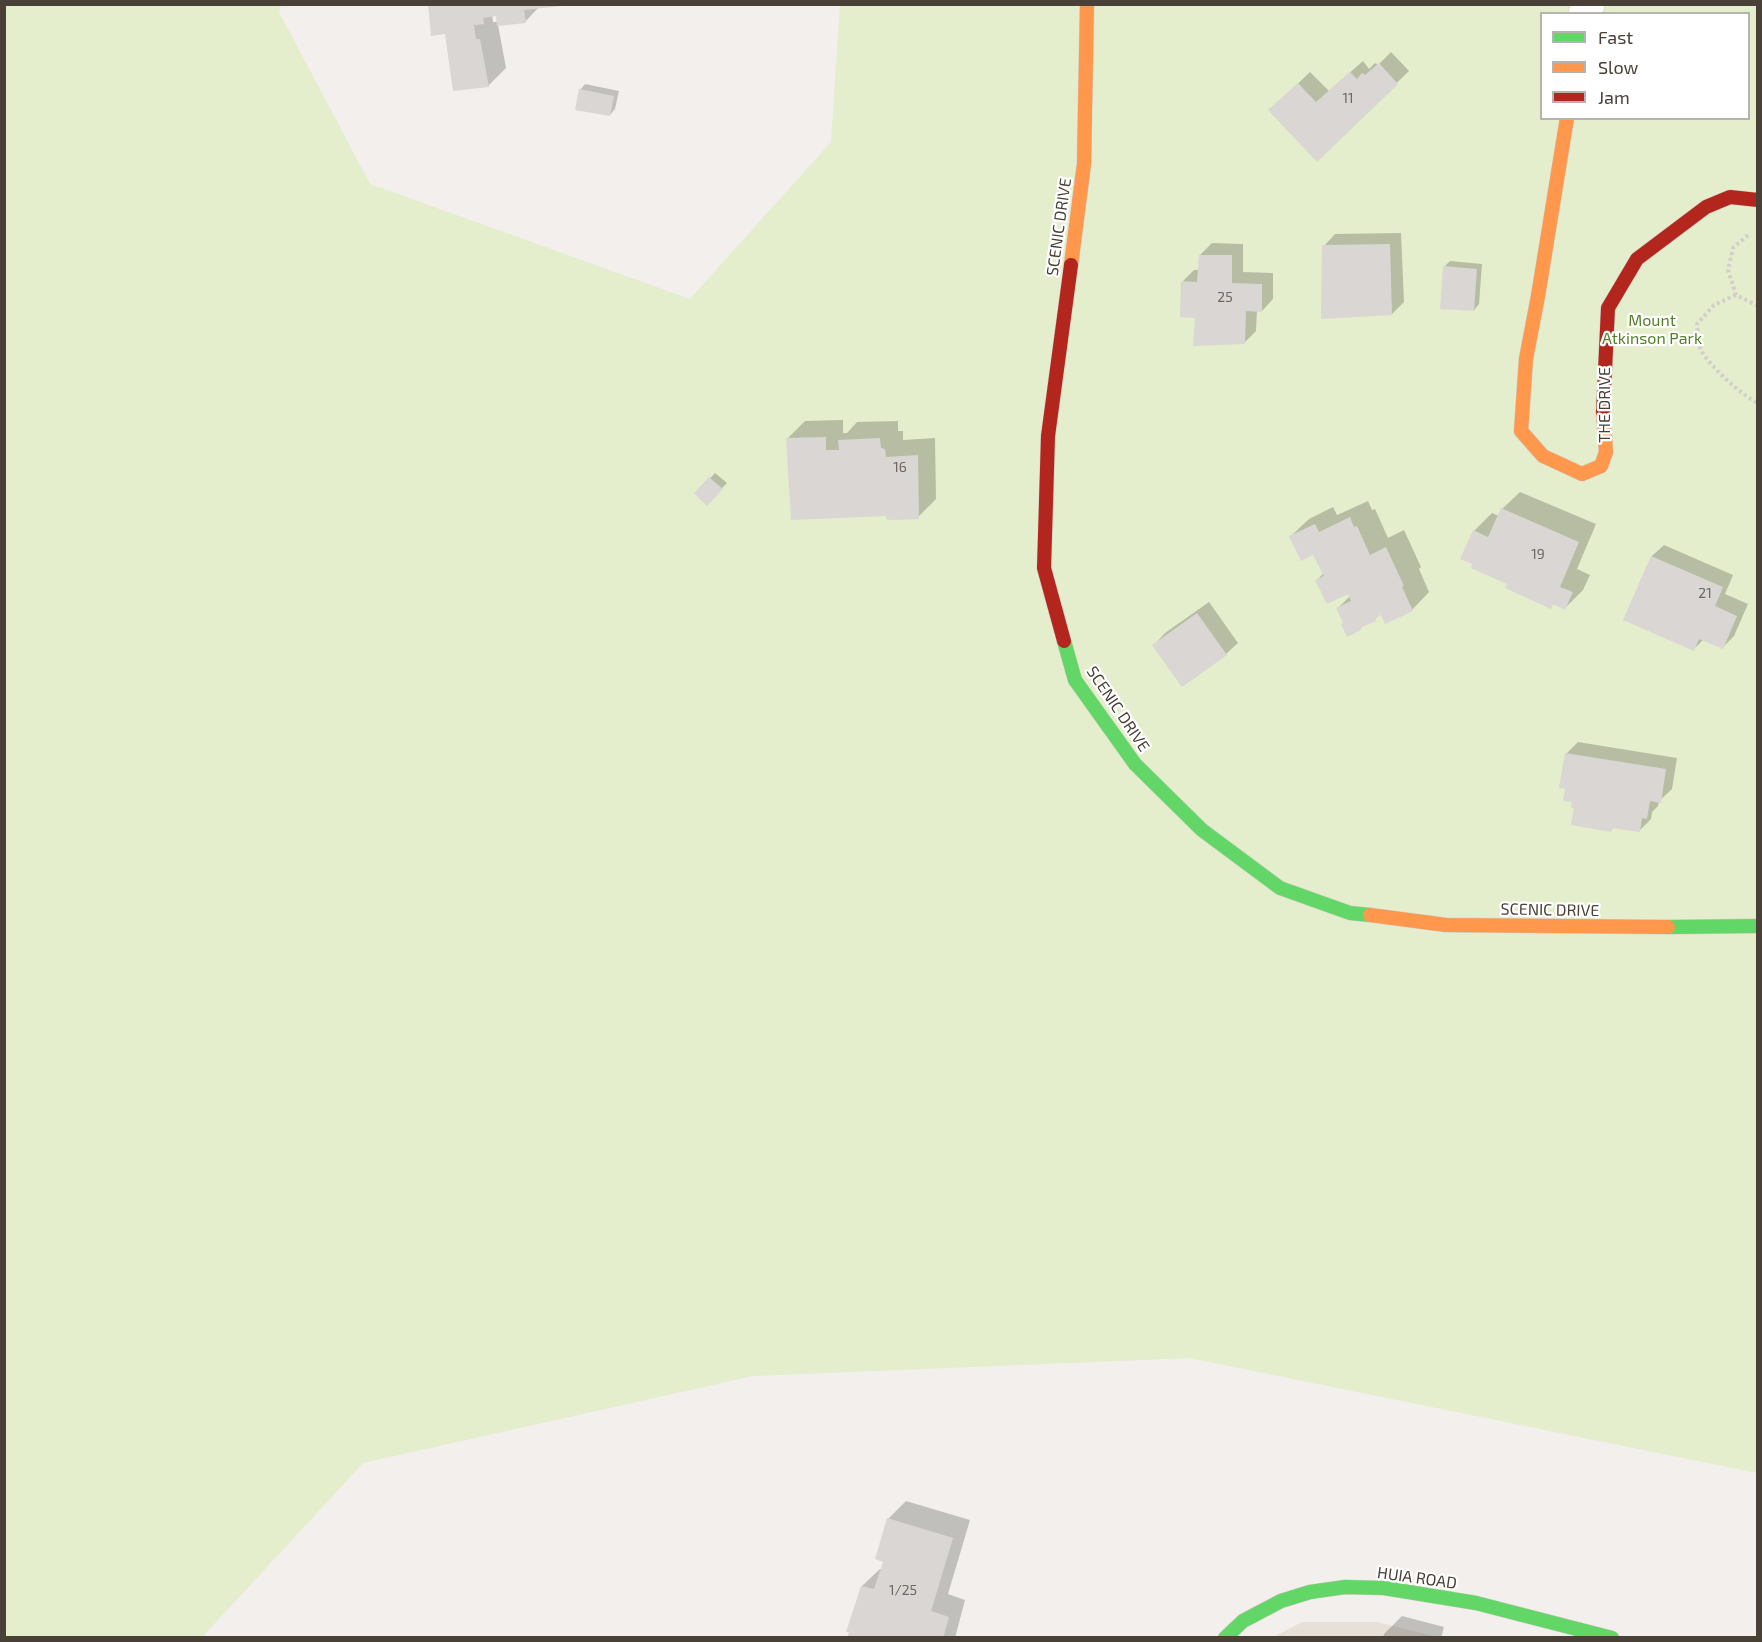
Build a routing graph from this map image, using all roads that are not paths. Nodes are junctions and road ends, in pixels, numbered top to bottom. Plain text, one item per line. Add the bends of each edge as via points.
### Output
1 (1087, 4) edge
2 (1567, 120) edge
3 (1758, 200) edge
4 (1758, 926) edge
5 (1226, 1638) edge
6 (1612, 1638) edge

1 - 4 street, SCENIC DRIVE via 1084,164 1048,436 1044,568 1075,680 1135,765 1202,830 1280,888 1350,913 1446,925
2 - 3 street, THE DRIVE via 1526,359 1521,431 1543,456 1582,474 1601,466 1606,452 1602,403 1608,308 1637,259 1706,207 1730,197
5 - 6 street, HUIA ROAD via 1243,1621 1281,1601 1345,1587 1384,1588 1476,1603

